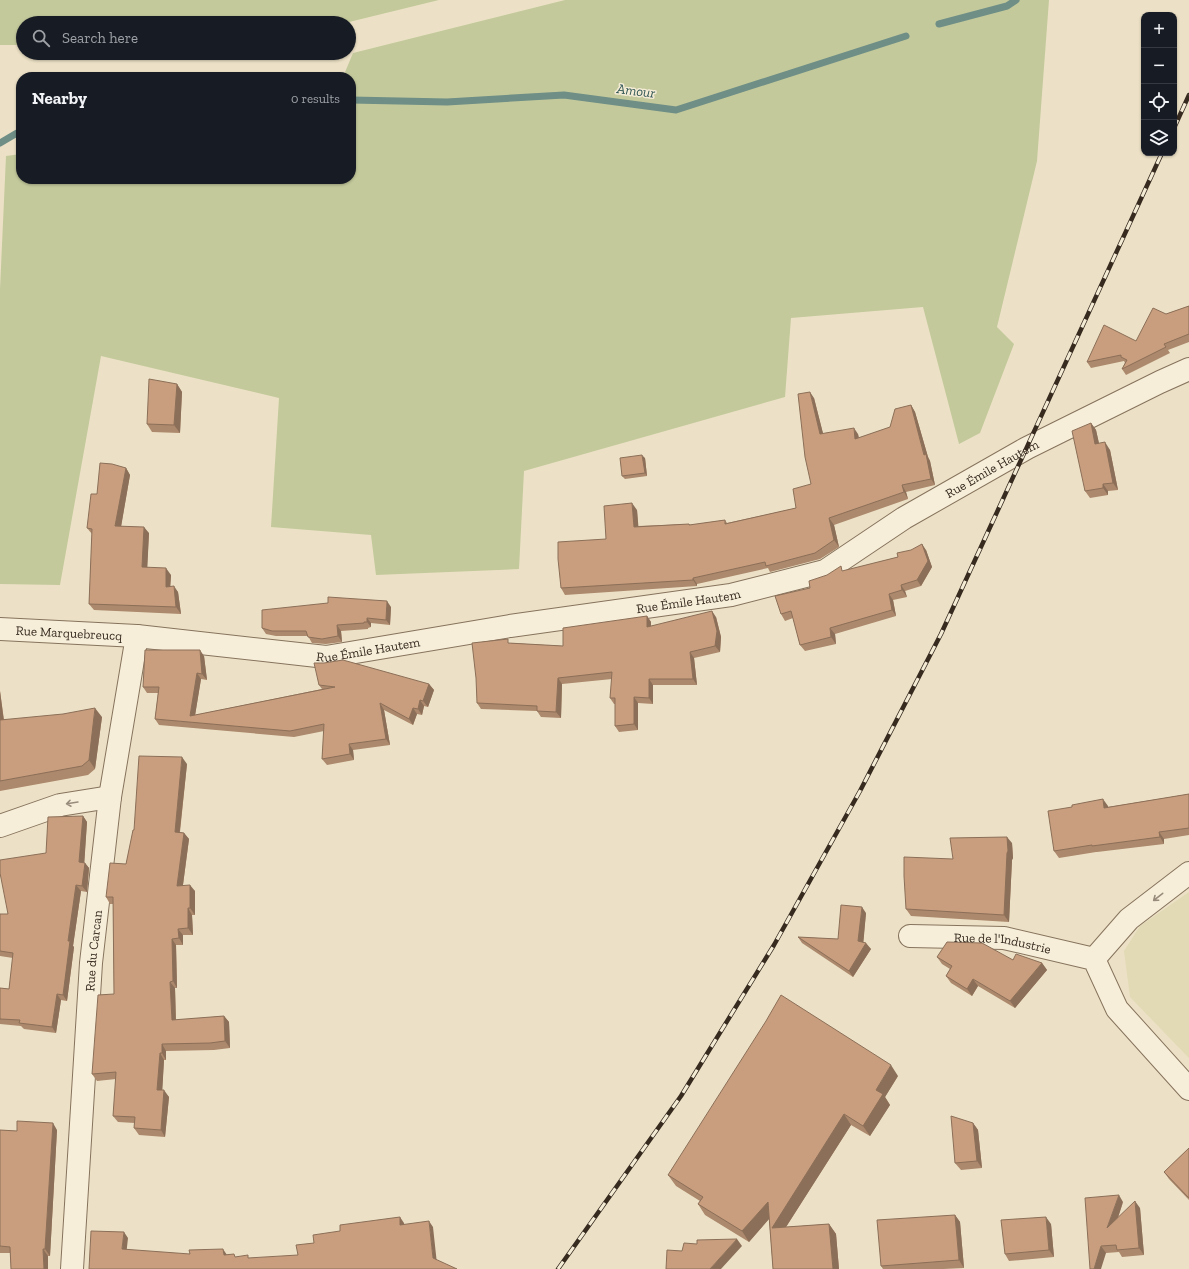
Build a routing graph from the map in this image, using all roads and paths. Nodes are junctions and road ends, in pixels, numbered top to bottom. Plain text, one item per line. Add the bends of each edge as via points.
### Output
1 (1189, 369) edge
2 (0, 629) edge
3 (137, 636) junction
4 (110, 796) junction
5 (0, 826) edge
6 (1189, 873) edge
7 (910, 936) dead end
8 (1094, 959) junction
9 (1189, 1089) edge
10 (72, 1269) edge

1 - 3 street, Rue Émile Hautem via 1027,448 904,518 826,571 731,595 510,626 326,657
2 - 3 street, Rue Marquebreucq
3 - 4 street, Rue du Carcan
4 -> 5 street via 60,805
4 - 10 street, Rue du Carcan via 91,963
6 -> 8 street via 1129,919
7 - 8 street, Rue de l'Industrie via 1004,938
8 - 9 street via 1117,1009

